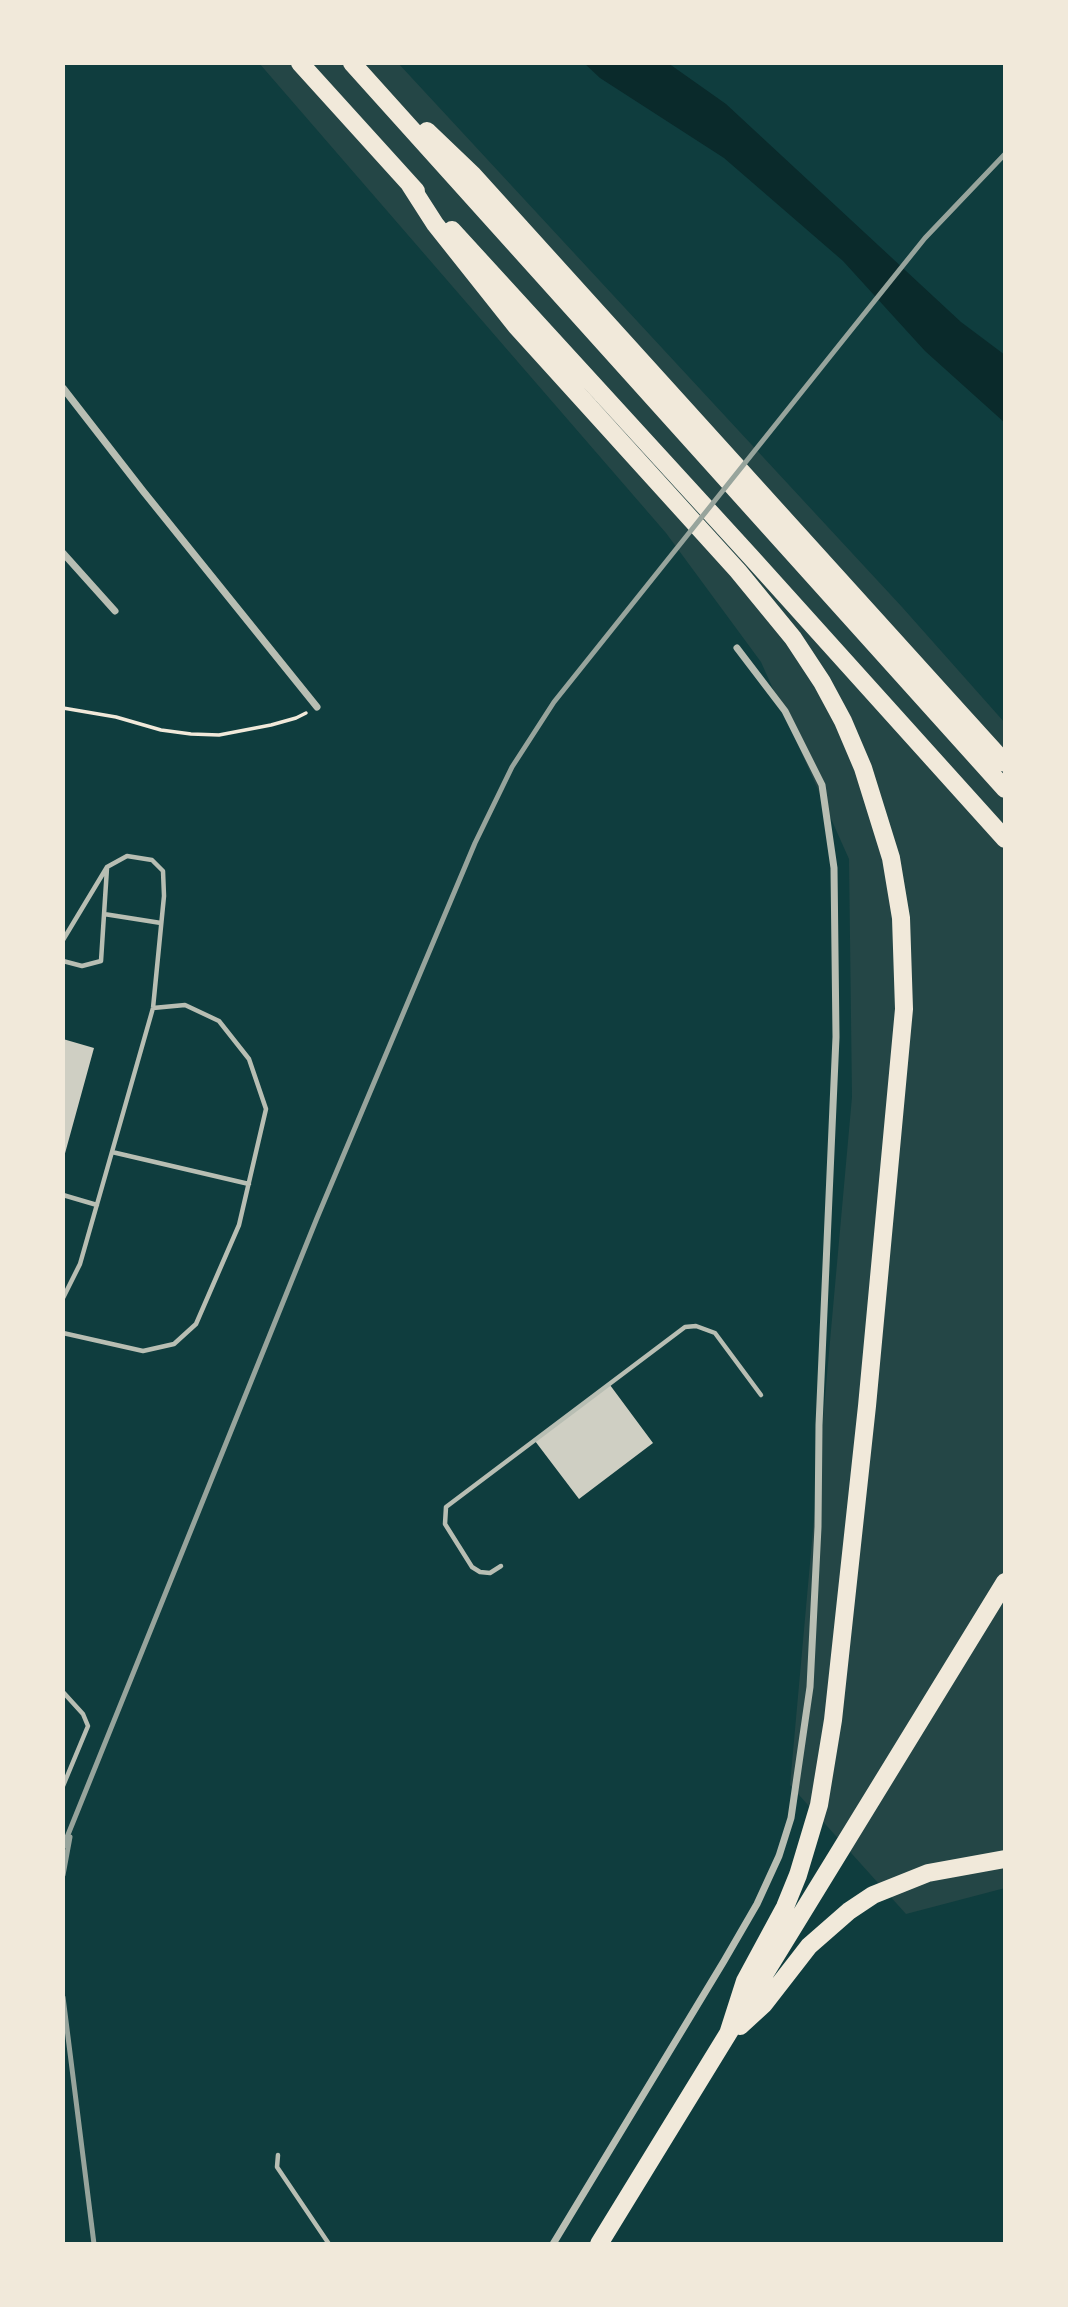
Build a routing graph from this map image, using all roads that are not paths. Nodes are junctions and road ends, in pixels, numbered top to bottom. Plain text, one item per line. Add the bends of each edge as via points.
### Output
1 (300, 63) edge
2 (352, 63) edge
3 (411, 185) junction
4 (63, 388) edge
5 (783, 528) junction
6 (63, 552) edge
7 (115, 611) dead end
8 (737, 648) dead end
9 (317, 707) road end
10 (1005, 763) edge
11 (1005, 789) edge
12 (1005, 839) edge
13 (107, 867) junction
14 (104, 914) junction
15 (162, 923) junction
16 (63, 940) edge
17 (63, 961) edge
18 (153, 1008) junction
19 (112, 1152) junction
20 (249, 1184) junction
21 (63, 1195) edge
22 (97, 1205) junction
23 (63, 1298) edge
24 (63, 1334) edge
25 (761, 1395) dead end
26 (501, 1566) dead end
27 (1005, 1582) edge
28 (63, 1692) edge
29 (63, 1786) edge
30 (1005, 1859) edge
31 (728, 2034) junction
32 (278, 2155) dead end
33 (329, 2244) edge
34 (554, 2244) edge
35 (599, 2244) edge

1 - 3 highway
2 - 5 highway
3 - 12 highway
3 - 31 highway via 467,267 738,570 793,638 843,721 891,858 901,919 904,1009 827,1765 798,1875 745,1981
4 - 9 street
5 - 10 highway
5 - 11 highway
6 - 7 street
8 - 34 street via 785,711 822,785 834,868 836,1037 810,1687 791,1818 757,1904
13 - 14 lane
13 - 15 lane via 127,856 152,860 163,871
13 - 16 lane
14 - 15 lane
14 - 17 lane via 101,961 82,967
15 - 18 lane
18 - 19 lane
18 - 20 lane via 185,1005 219,1021 249,1059 266,1109
19 - 20 lane
19 - 22 lane
20 - 24 lane via 239,1224 197,1324 174,1344 143,1351
21 - 22 lane
22 - 23 lane via 80,1264
25 - 26 lane via 715,1332 684,1327 446,1507 445,1524 472,1567 489,1573
27 - 31 highway
28 - 29 lane via 88,1726
30 - 31 highway via 928,1873 849,1910 819,1936 764,2004
31 - 35 highway
32 - 33 lane via 277,2167

